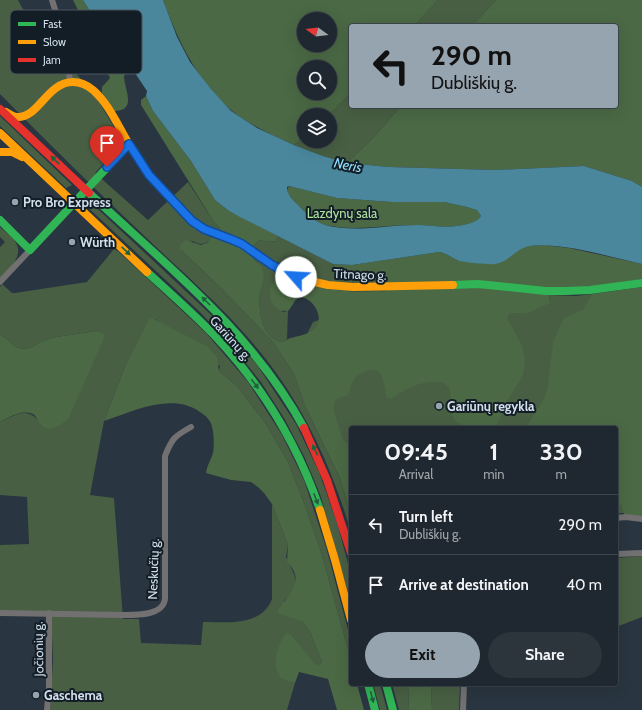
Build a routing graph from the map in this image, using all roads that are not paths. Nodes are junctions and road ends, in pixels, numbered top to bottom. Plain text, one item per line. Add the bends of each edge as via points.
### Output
1 (52, 0) edge
2 (55, 10) edge
3 (69, 74) edge
4 (70, 82) junction
5 (38, 105) junction
6 (0, 109) edge
7 (0, 133) edge
8 (36, 142) junction
9 (129, 144) junction
10 (0, 152) edge
11 (29, 160) junction
12 (0, 220) edge
13 (30, 250) junction
14 (0, 282) edge
15 (642, 283) edge
16 (191, 427) dead end
17 (618, 518) edge
18 (642, 519) edge
19 (349, 546) edge
20 (642, 553) edge
21 (618, 554) edge
22 (0, 613) edge
23 (49, 613) junction
24 (349, 613) edge
25 (369, 686) edge
26 (387, 686) edge
27 (464, 686) edge
28 (47, 710) edge
29 (375, 710) edge
30 (393, 710) edge
31 (463, 710) edge

1 - 2 street
3 - 4 street
4 - 5 main road via 54,88
4 - 9 main road, Titnago g. via 88,86 97,94
5 - 6 main road via 20,117
5 - 8 main road via 27,123 27,129
6 - 8 main road, Gariūnų g.
7 - 11 main road, Gariūnų g.
19 -> 8 main road, Gariūnų g. via 322,465 301,422 256,355 225,320
9 - 13 main road
9 - 15 main road, Titnago g. via 149,175 198,226 233,240 272,265 306,280 353,287 478,284 546,291 590,290
10 - 11 main road via 12,152
11 -> 24 main road, Gariūnų g. via 215,336 246,371 276,414 301,462 320,509
12 - 13 main road
13 - 14 street
16 - 23 street, Neskučių g. via 176,436 165,456 165,604 162,608 137,615
17 - 18 street
20 - 21 street
22 - 23 street, Jočionių g.
23 - 28 street, Jočionių g.
25 -> 29 main road
26 - 30 main road
27 - 31 street

